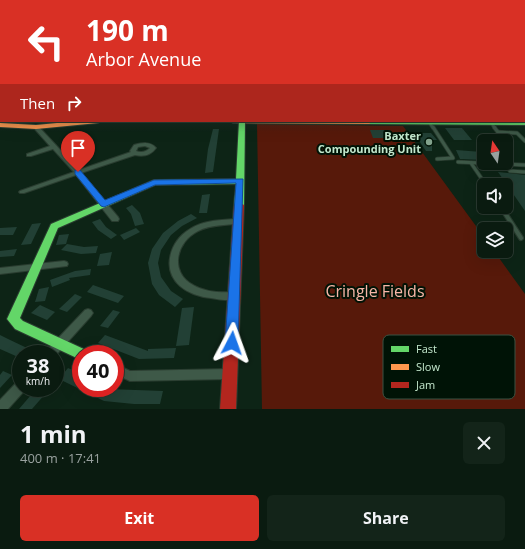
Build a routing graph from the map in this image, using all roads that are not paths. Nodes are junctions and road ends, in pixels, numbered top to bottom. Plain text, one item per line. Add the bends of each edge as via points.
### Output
1 (88, 122) edge
2 (242, 122) edge
3 (294, 122) edge
4 (428, 122) edge
5 (525, 123) edge
6 (397, 124) edge
7 (492, 124) junction
8 (0, 125) edge
9 (36, 127) junction
10 (498, 132) joint
11 (525, 141) edge
12 (53, 146) junction
13 (134, 152) dead end
14 (29, 155) dead end
15 (437, 159) dead end
16 (458, 162) dead end
17 (471, 163) junction
18 (477, 163) edge
19 (513, 164) edge
20 (525, 165) edge
21 (509, 170) edge
22 (78, 172) junction
23 (525, 172) edge
24 (481, 178) edge
25 (240, 181) junction
26 (22, 192) dead end
27 (104, 204) junction
28 (506, 214) edge
29 (116, 219) dead end
30 (237, 220) junction
31 (521, 238) dead end
32 (64, 264) dead end
33 (35, 267) junction
34 (0, 271) edge
35 (235, 296) junction
36 (88, 313) dead end
37 (59, 345) joint
38 (124, 373) edge
39 (229, 374) junction
40 (12, 396) edge
41 (0, 409) edge
42 (228, 409) edge

1 - 9 street
2 - 25 street
3 - 6 street
4 - 6 street
4 - 7 street
4 - 15 lane via 453,158
5 - 7 street
7 - 10 lane
8 - 9 street
9 - 12 street
10 - 11 lane via 517,133
12 - 14 street
12 - 22 street
13 - 22 street
16 - 17 lane
17 - 18 lane
17 - 24 lane
19 - 20 lane
21 - 23 lane
22 - 26 street
22 - 27 street
25 - 27 street via 154,183
25 - 30 street
27 - 29 street
27 - 33 street via 54,226
28 - 31 lane
30 - 35 street
30 - 35 street via 197,228 180,242 174,260 176,273 191,288 204,294
32 - 33 street
33 - 34 street
33 - 37 street via 13,319 19,325
35 - 39 street
36 - 37 street
38 - 39 street via 130,376
39 - 42 street
40 - 41 street

